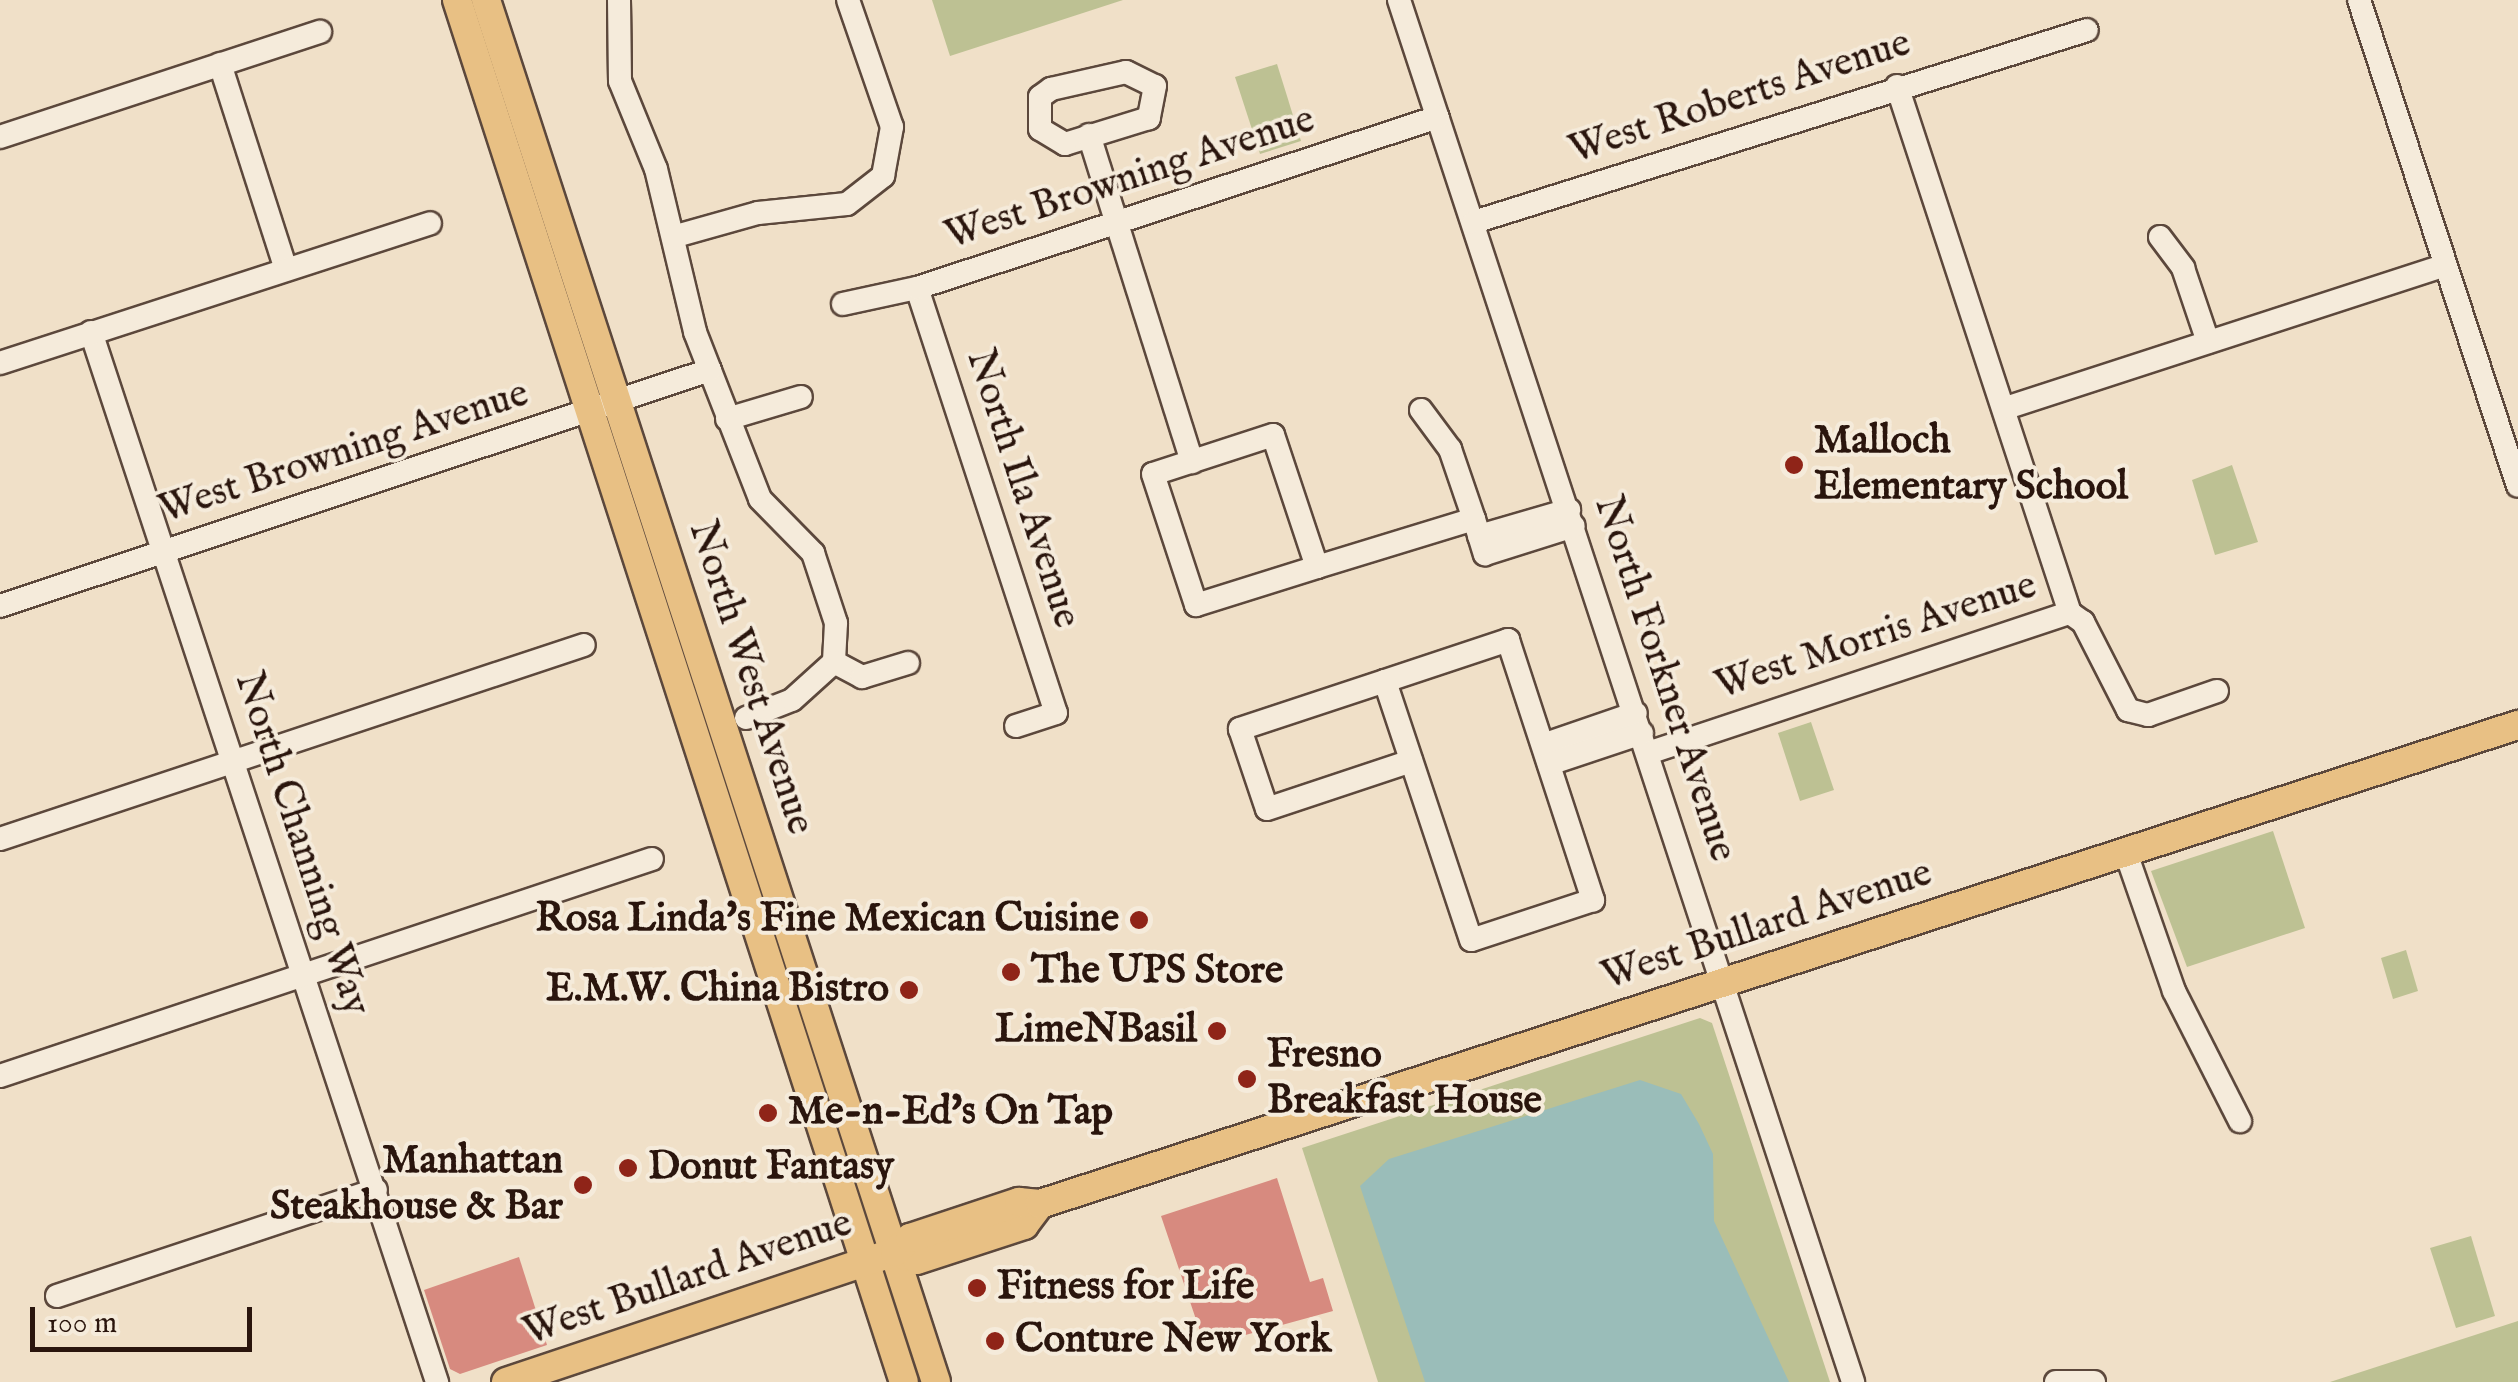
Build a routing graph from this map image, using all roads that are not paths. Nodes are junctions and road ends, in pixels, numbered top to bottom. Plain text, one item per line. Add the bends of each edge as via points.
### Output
1 (457, 0) edge
2 (486, 0) edge
3 (619, 0) edge
4 (848, 0) edge
5 (1399, 0) edge
6 (2359, 0) edge
7 (2088, 30) dead end
8 (320, 32) dead end
9 (220, 64) junction
10 (1897, 86) junction
11 (1438, 118) junction
12 (1089, 135) junction
13 (0, 138) edge
14 (1474, 222) junction
15 (430, 223) dead end
16 (1118, 223) junction
17 (676, 236) junction
18 (2160, 237) dead end
19 (2446, 265) junction
20 (286, 269) junction
21 (917, 288) junction
22 (843, 304) dead end
23 (91, 332) junction
24 (2208, 342) junction
25 (0, 363) edge
26 (710, 370) junction
27 (801, 397) dead end
28 (618, 404) junction
29 (2008, 406) junction
30 (1421, 410) dead end
31 (590, 413) junction
32 (727, 419) junction
33 (1192, 462) junction
34 (2518, 486) edge
35 (1571, 518) junction
36 (1479, 536) junction
37 (164, 550) junction
38 (1317, 568) junction
39 (0, 606) edge
40 (2070, 612) junction
41 (662, 636) junction
42 (584, 644) dead end
43 (834, 662) junction
44 (908, 664) dead end
45 (1385, 681) junction
46 (2217, 692) dead end
47 (746, 718) dead end
48 (2518, 724) edge
49 (1016, 726) dead end
50 (1642, 733) junction
51 (1546, 754) junction
52 (235, 761) junction
53 (1411, 761) junction
54 (0, 839) edge
55 (2126, 853) junction
56 (652, 860) dead end
57 (774, 880) junction
58 (305, 974) junction
59 (1724, 984) junction
60 (0, 1076) edge
61 (2240, 1122) dead end
62 (376, 1190) junction
63 (894, 1252) junction
64 (865, 1261) junction
65 (57, 1296) dead end
66 (437, 1382) edge
67 (506, 1382) edge
68 (904, 1382) edge
69 (936, 1382) edge
70 (1853, 1382) edge
71 (2056, 1382) edge
72 (2094, 1382) edge

1 - 31 main road, North West Avenue
2 - 28 main road, North West Avenue
3 - 17 street via 620,81
4 - 17 street via 892,127 883,176 847,204 758,213
5 - 11 street, North Forkner Avenue
6 - 19 street
7 - 10 street, West Roberts Avenue
8 - 9 street
9 - 13 street
9 - 20 street
10 - 14 street, West Roberts Avenue
10 - 29 street
11 - 14 street, North Forkner Avenue
11 - 16 street, West Browning Avenue
12 - 12 street via 1066,144 1049,139 1037,121 1040,97 1126,72 1148,78 1157,101 1148,118
12 - 16 street
14 - 35 street, North Forkner Avenue
15 - 20 street
16 - 21 street, West Browning Avenue
16 - 33 street
17 - 26 street
18 - 24 street via 2183,268
19 - 24 street
19 - 34 street
20 - 23 street
21 - 22 street, West Browning Avenue
21 - 49 street, North Ila Avenue via 1056,713
23 - 25 street
23 - 37 street, North Channing Way
24 - 29 street
26 - 28 street, West Browning Avenue
26 - 32 street
27 - 32 street
28 - 31 street, West Browning Avenue
28 - 57 main road, North West Avenue
29 - 40 street
30 - 36 street via 1450,449
31 - 37 street, West Browning Avenue
31 - 41 main road, North West Avenue
32 - 43 street via 760,499 813,553 836,623
33 - 38 street via 1273,435
33 - 38 street via 1152,474 1196,605
35 - 36 street
35 - 50 street, North Forkner Avenue
36 - 38 street
37 - 39 street, West Browning Avenue
37 - 52 street, North Channing Way
40 - 46 street via 2083,622 2128,710 2148,714
40 - 50 street, West Morris Avenue
41 - 57 main road via 692,694 752,866
41 - 64 main road, North West Avenue
42 - 52 street
43 - 44 street via 862,677
43 - 47 street via 792,700
45 - 51 street via 1508,640
45 - 53 street
45 - 53 street via 1240,729 1267,809
48 - 55 main road, West Bullard Avenue
50 - 51 street, West Morris Avenue
50 - 59 street, North Forkner Avenue
51 - 53 street via 1593,900 1471,940
52 - 54 street
52 - 58 street, North Channing Way
55 - 59 main road, West Bullard Avenue
55 - 61 street via 2174,991
56 - 58 street
57 - 63 main road, North West Avenue
58 - 60 street
58 - 62 street, North Channing Way
59 - 63 main road, West Bullard Avenue via 1040,1204 1024,1225 917,1260
59 - 70 street, North Forkner Avenue
62 - 65 street
62 - 66 street, North Channing Way
63 - 64 main road, West Bullard Avenue
63 - 69 main road, North West Avenue
64 - 67 main road, West Bullard Avenue
64 - 68 main road, North West Avenue
71 - 72 street

